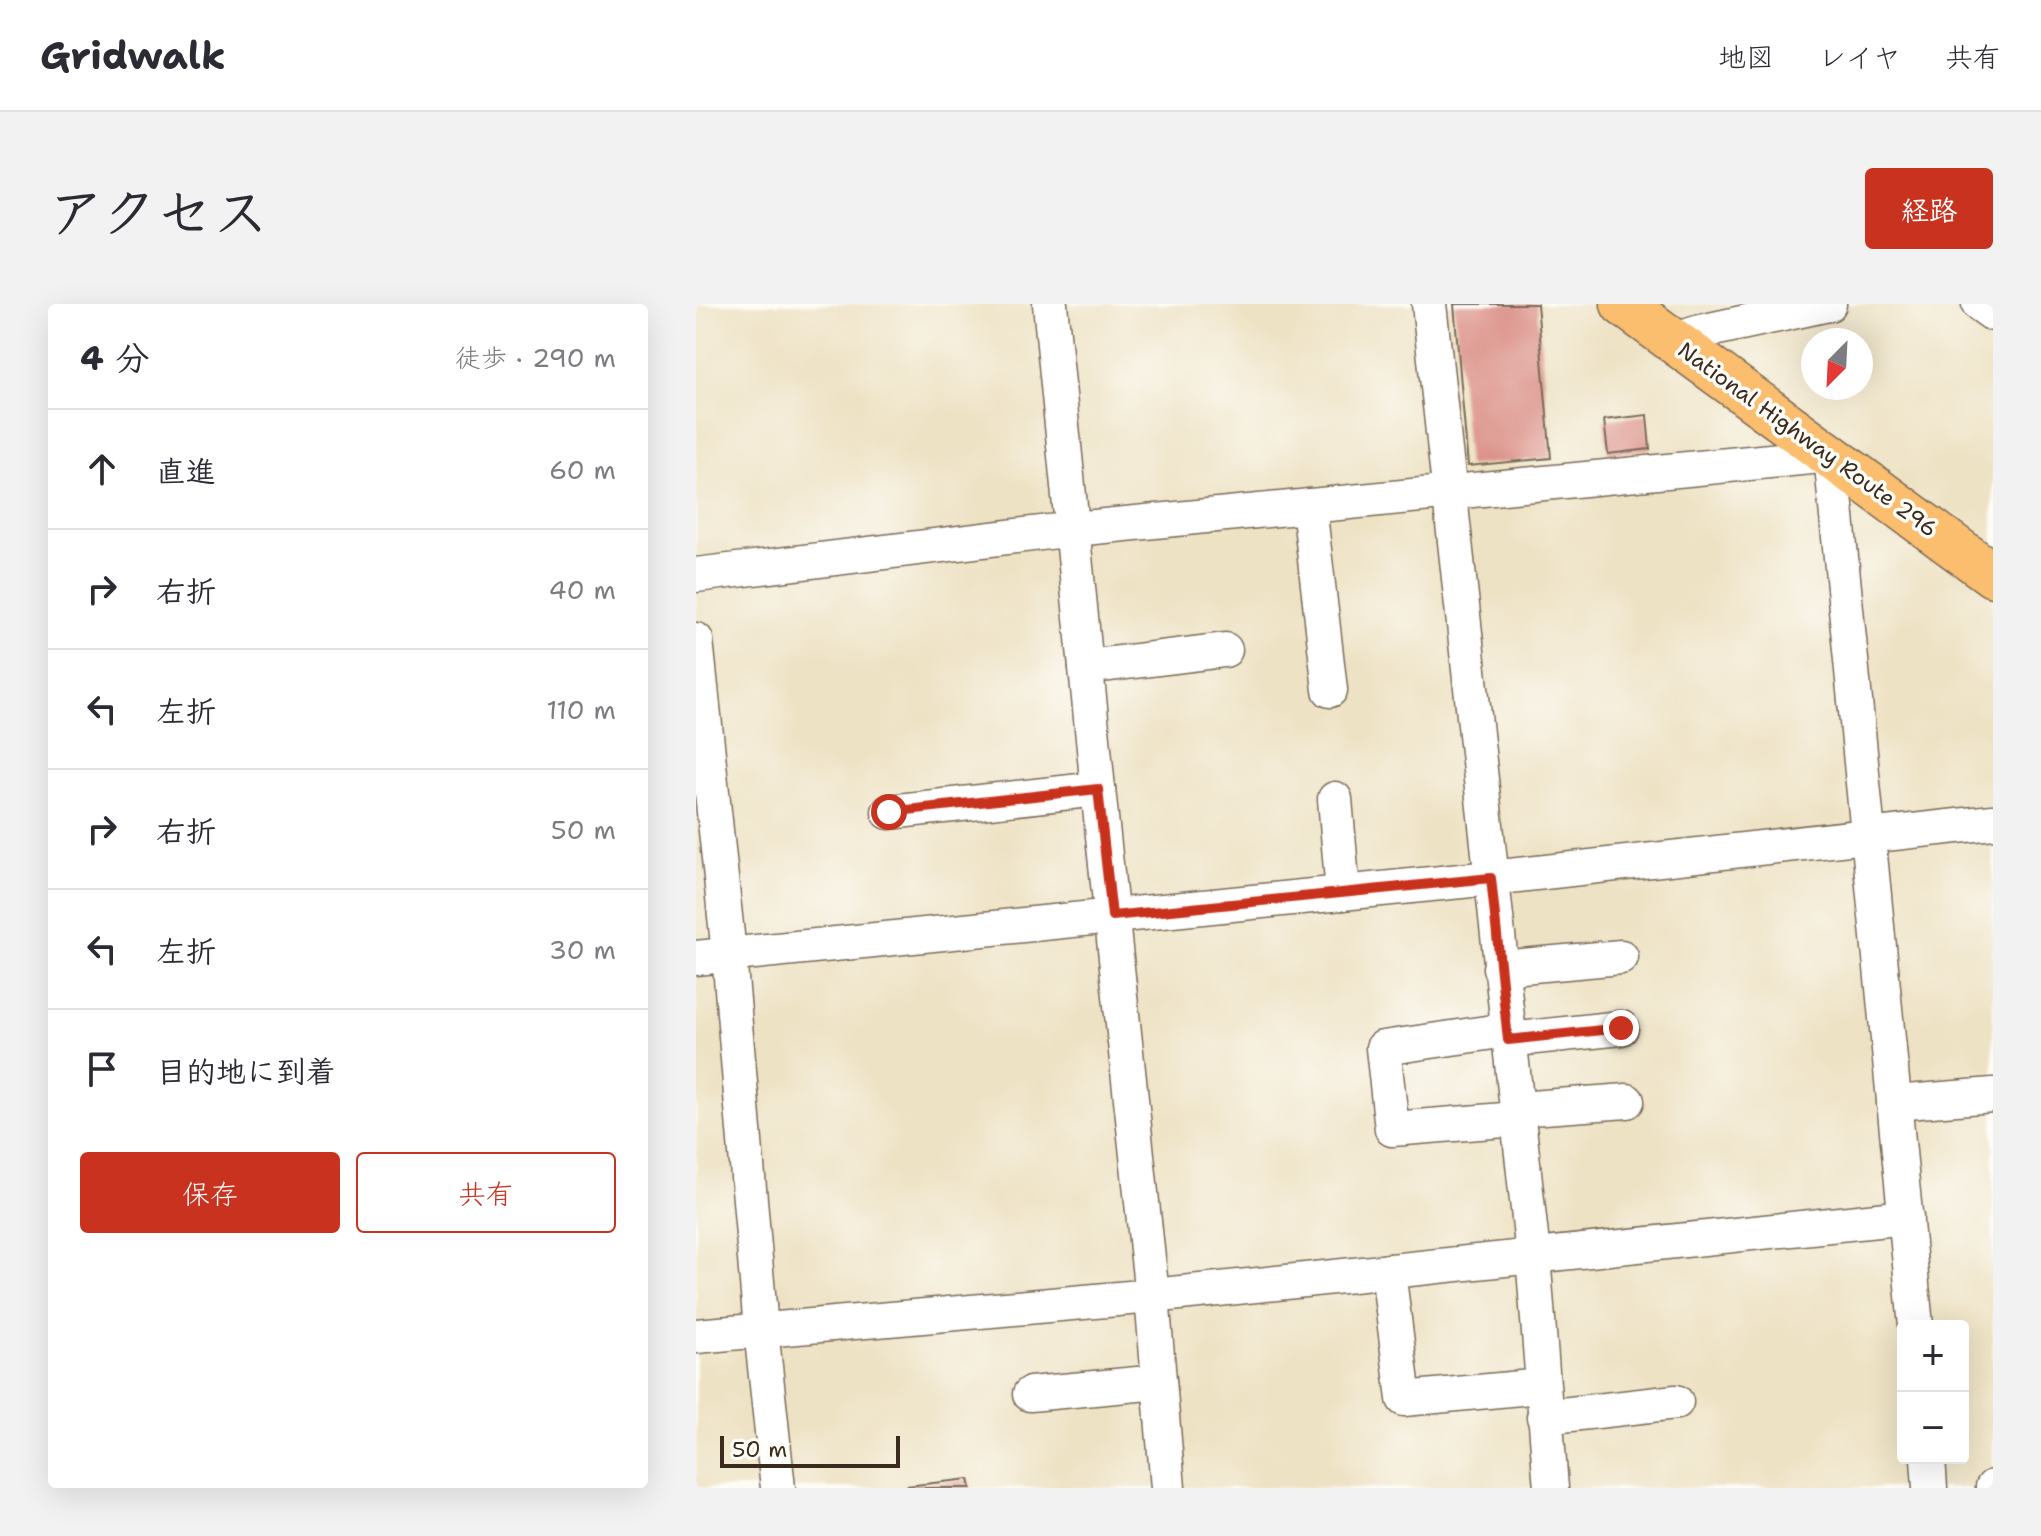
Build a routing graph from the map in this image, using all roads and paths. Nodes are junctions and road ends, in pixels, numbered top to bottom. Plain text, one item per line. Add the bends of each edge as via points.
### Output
1 (1050, 304) edge
2 (1429, 304) edge
3 (1623, 304) edge
4 (1829, 304) edge
5 (1979, 304) edge
6 (1993, 314) edge
7 (1673, 341) junction
8 (1831, 455) junction
9 (1449, 492) junction
10 (1309, 506) junction
11 (1074, 529) junction
12 (696, 575) edge
13 (1993, 575) edge
14 (696, 640) edge
15 (1225, 650) dead end
16 (1086, 667) junction
17 (1330, 690) dead end
18 (1098, 789) junction
19 (1335, 799) dead end
20 (889, 812) dead end
21 (1993, 822) edge
22 (1869, 837) junction
23 (1491, 878) junction
24 (1343, 893) junction
25 (1112, 916) junction
26 (712, 956) edge
27 (1621, 957) dead end
28 (1500, 968) junction
29 (1621, 1028) dead end
30 (1507, 1035) junction
31 (1993, 1095) edge
32 (1627, 1101) dead end
33 (1894, 1103) junction
34 (1517, 1114) junction
35 (1906, 1217) junction
36 (1533, 1255) junction
37 (1388, 1271) junction
38 (1152, 1296) junction
39 (1915, 1320) edge
40 (761, 1329) junction
41 (696, 1336) edge
42 (1159, 1382) junction
43 (1030, 1394) dead end
44 (1543, 1401) junction
45 (1676, 1402) dead end
46 (1928, 1464) edge
47 (778, 1488) edge
48 (1168, 1488) edge
49 (1551, 1488) edge
50 (1930, 1488) edge

1 - 11 street
2 - 9 street
3 - 7 highway, National Highway Route 296
4 - 7 street
5 - 6 street
7 - 8 highway, National Highway Route 296
8 - 9 street
8 - 13 highway, National Highway Route 296
8 - 22 street
9 - 10 street
9 - 23 street
10 - 11 street
10 - 17 street
11 - 12 street
11 - 16 street
14 - 26 street
15 - 16 street
16 - 18 street
18 - 20 street
18 - 25 street
19 - 24 street
21 - 22 street
22 - 23 street
22 - 33 street
23 - 24 street
23 - 28 street
24 - 25 street
25 - 26 street
25 - 38 street
26 - 40 street
27 - 28 street
28 - 30 street
29 - 30 street
30 - 34 street
30 - 34 street via 1383,1048 1392,1129
31 - 33 street
32 - 34 street
33 - 35 street
34 - 36 street
35 - 36 street
35 - 39 street
36 - 37 street
36 - 44 street
37 - 38 street
37 - 44 street via 1404,1399
38 - 40 street
38 - 42 street
40 - 41 street
40 - 47 street
42 - 43 street
42 - 48 street
44 - 45 street
44 - 49 street
46 - 50 street

